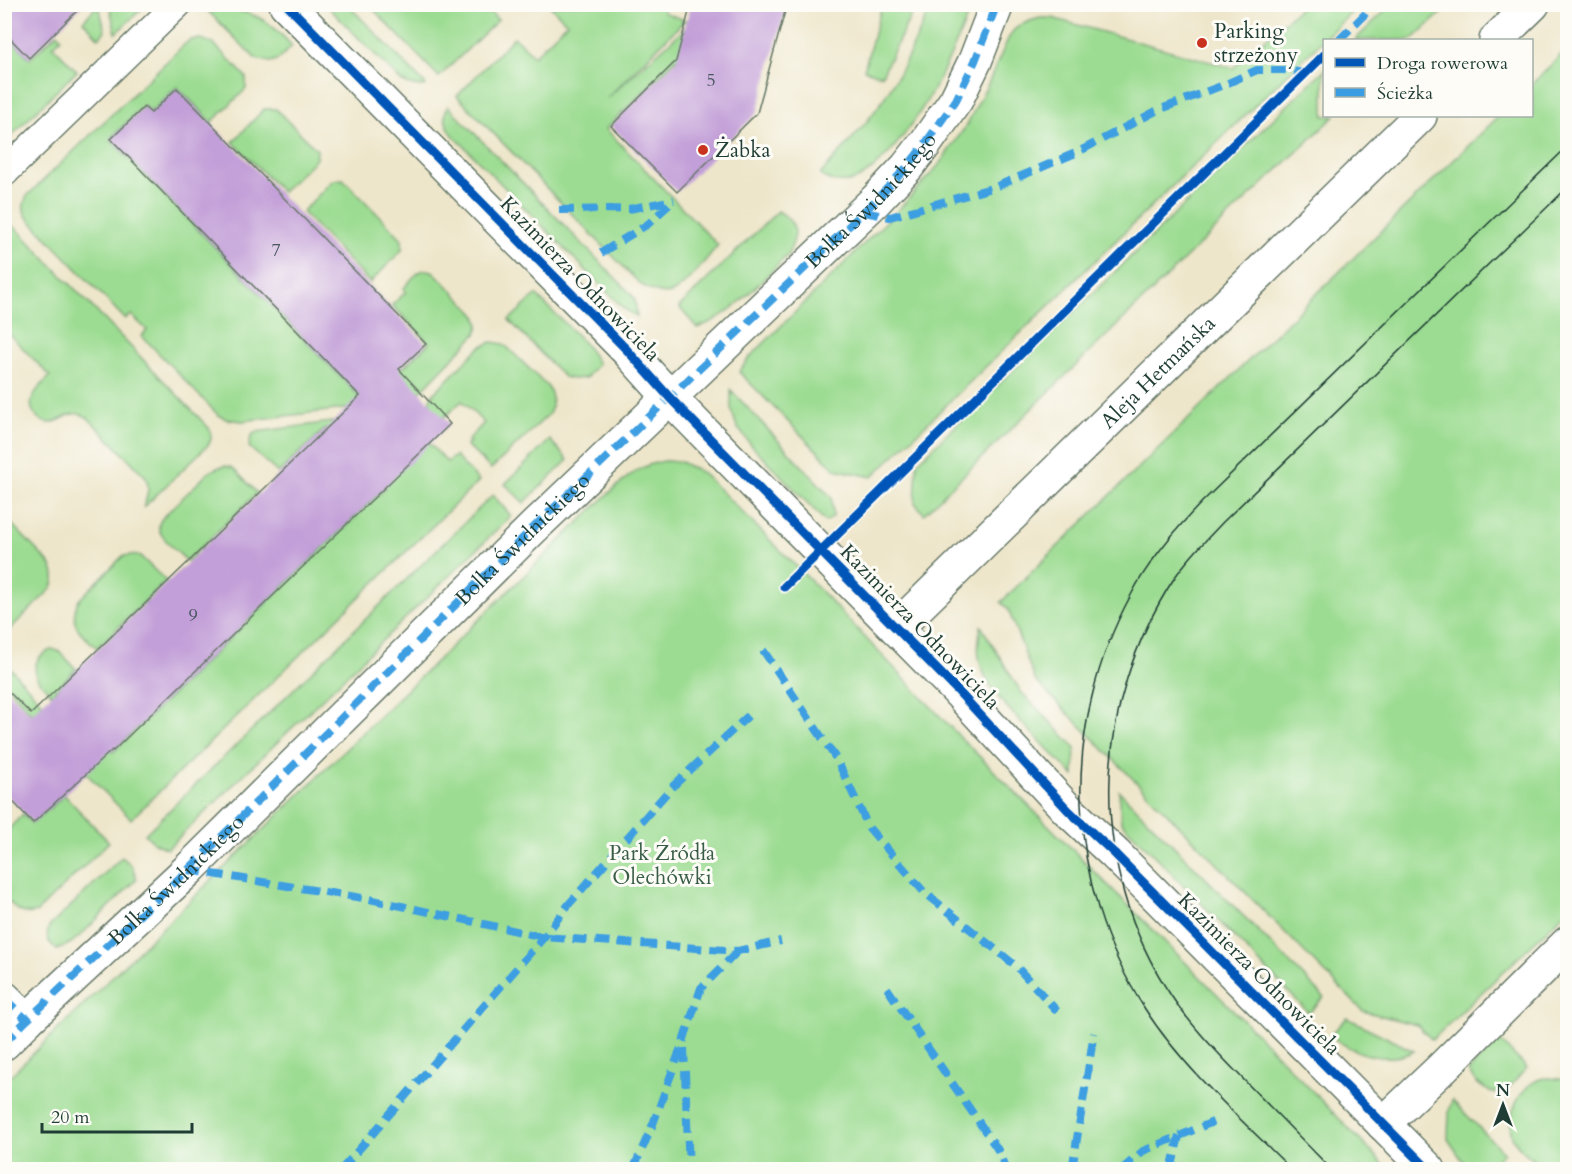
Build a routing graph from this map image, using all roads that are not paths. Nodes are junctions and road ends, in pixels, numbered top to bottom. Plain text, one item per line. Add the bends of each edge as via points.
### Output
1 (178, 4) edge
2 (286, 4) edge
3 (997, 4) edge
4 (1533, 4) edge
5 (1498, 39) edge
6 (1419, 117) edge
7 (4, 173) edge
8 (670, 398) junction
9 (896, 628) junction
10 (1568, 943) edge
11 (12, 1021) edge
12 (1383, 1124) junction
13 (1429, 1170) edge

1 - 7 lane
2 - 8 street, Kazimierza Odnowiciela
3 - 8 street, Bolka Świdnickiego via 956,100 907,166
4 - 5 street
6 - 9 street, Aleja Hetmańska
8 - 9 street, Kazimierza Odnowiciela
8 - 11 street, Bolka Świdnickiego via 188,870
9 - 12 street, Kazimierza Odnowiciela via 1068,810
10 - 12 street
12 - 13 street, Kazimierza Odnowiciela

